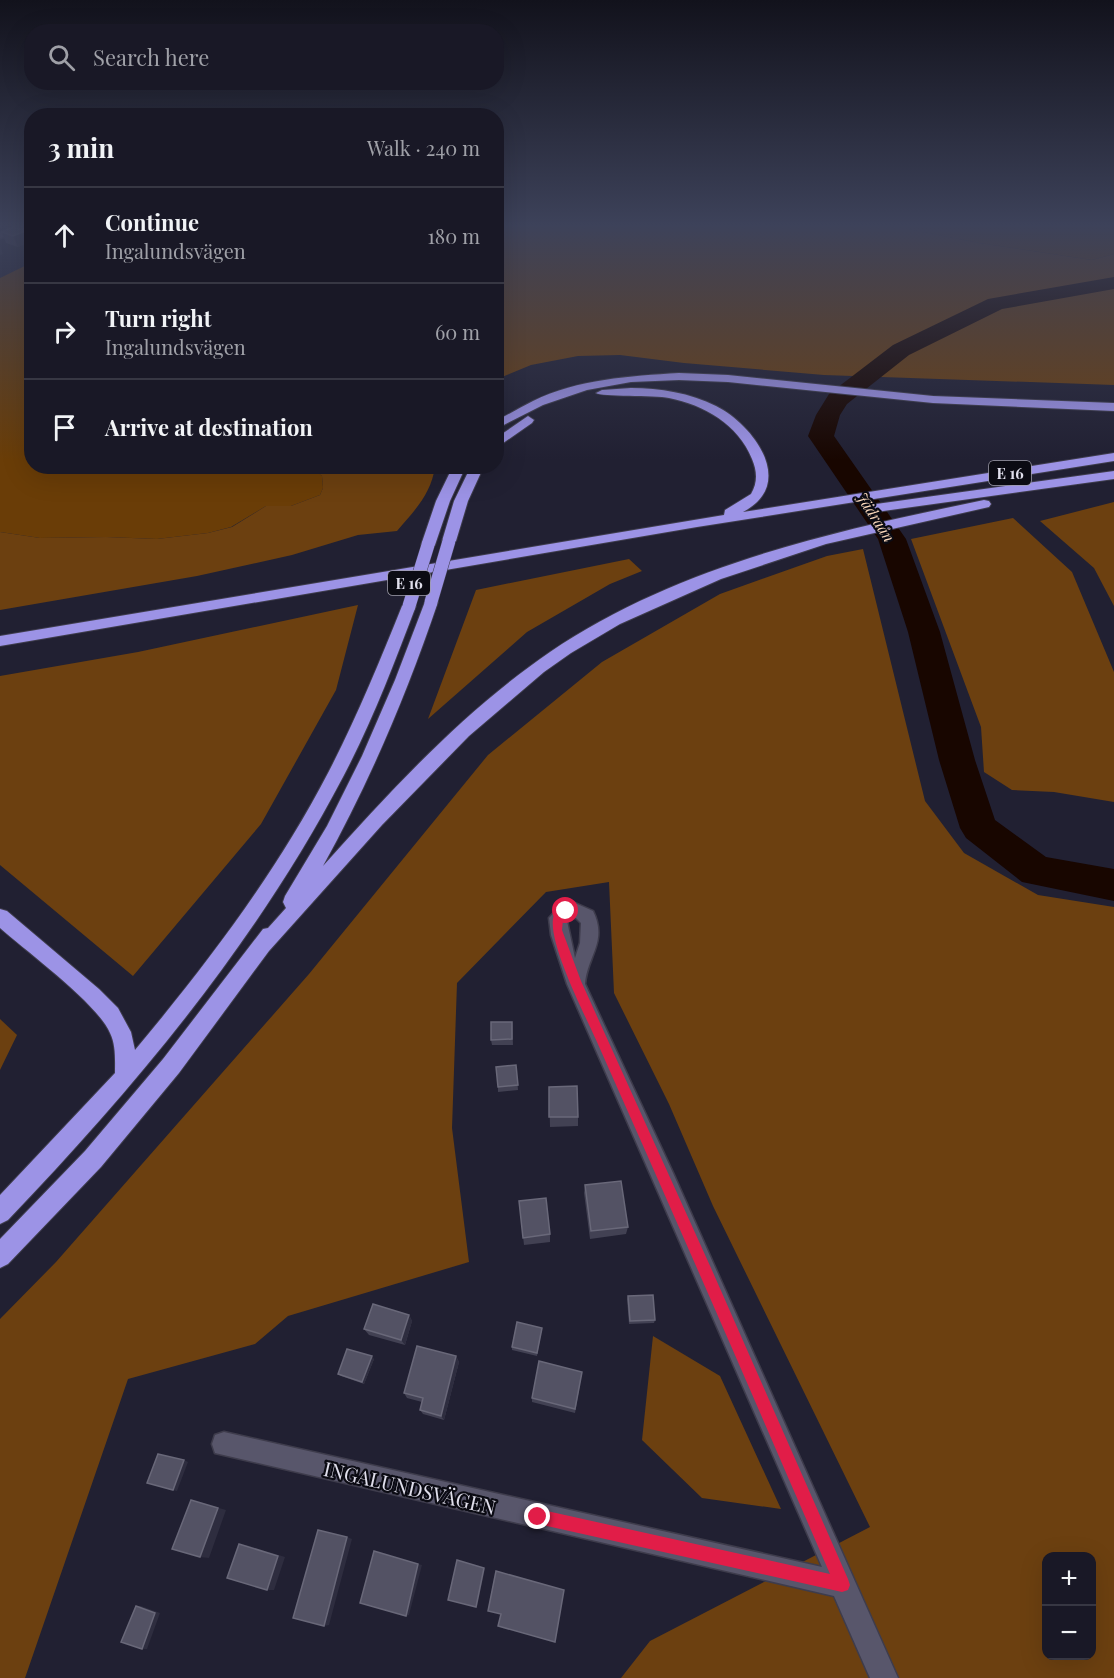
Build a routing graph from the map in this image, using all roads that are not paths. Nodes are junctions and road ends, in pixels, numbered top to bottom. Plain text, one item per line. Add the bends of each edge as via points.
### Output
1 (1114, 407) edge
2 (504, 421) edge
3 (504, 438) edge
4 (1114, 457) edge
5 (456, 474) edge
6 (474, 474) edge
7 (1114, 476) edge
8 (819, 511) junction
9 (697, 523) junction
10 (0, 642) edge
11 (0, 653) edge
12 (0, 917) edge
13 (265, 944) junction
14 (576, 981) dead end
15 (126, 1075) junction
16 (0, 1212) edge
17 (0, 1256) edge
18 (224, 1444) dead end
19 (842, 1585) junction
20 (884, 1678) edge

1 - 2 highway via 1015,404 676,377 617,379 549,397
3 - 9 highway via 535,416 582,396 643,391 699,403 732,421 742,433 760,463 763,485 751,503
4 - 8 highway, E 16 via 906,490
5 - 15 highway, bridge via 443,501 372,704 339,772 294,852 184,1009
6 - 13 highway, bridge via 460,501 431,602 394,705 327,845
7 - 8 highway, E 16
7 - 13 highway via 918,517 753,561 670,593 565,650 520,683 426,767
8 - 9 highway, E 16
8 - 11 highway, E 16
9 - 10 highway, E 16
12 - 15 highway via 111,1015 121,1032
13 - 17 highway via 100,1151
14 - 19 street
15 - 16 highway
18 - 19 street, INGALUNDSVÄGEN
19 - 20 street

